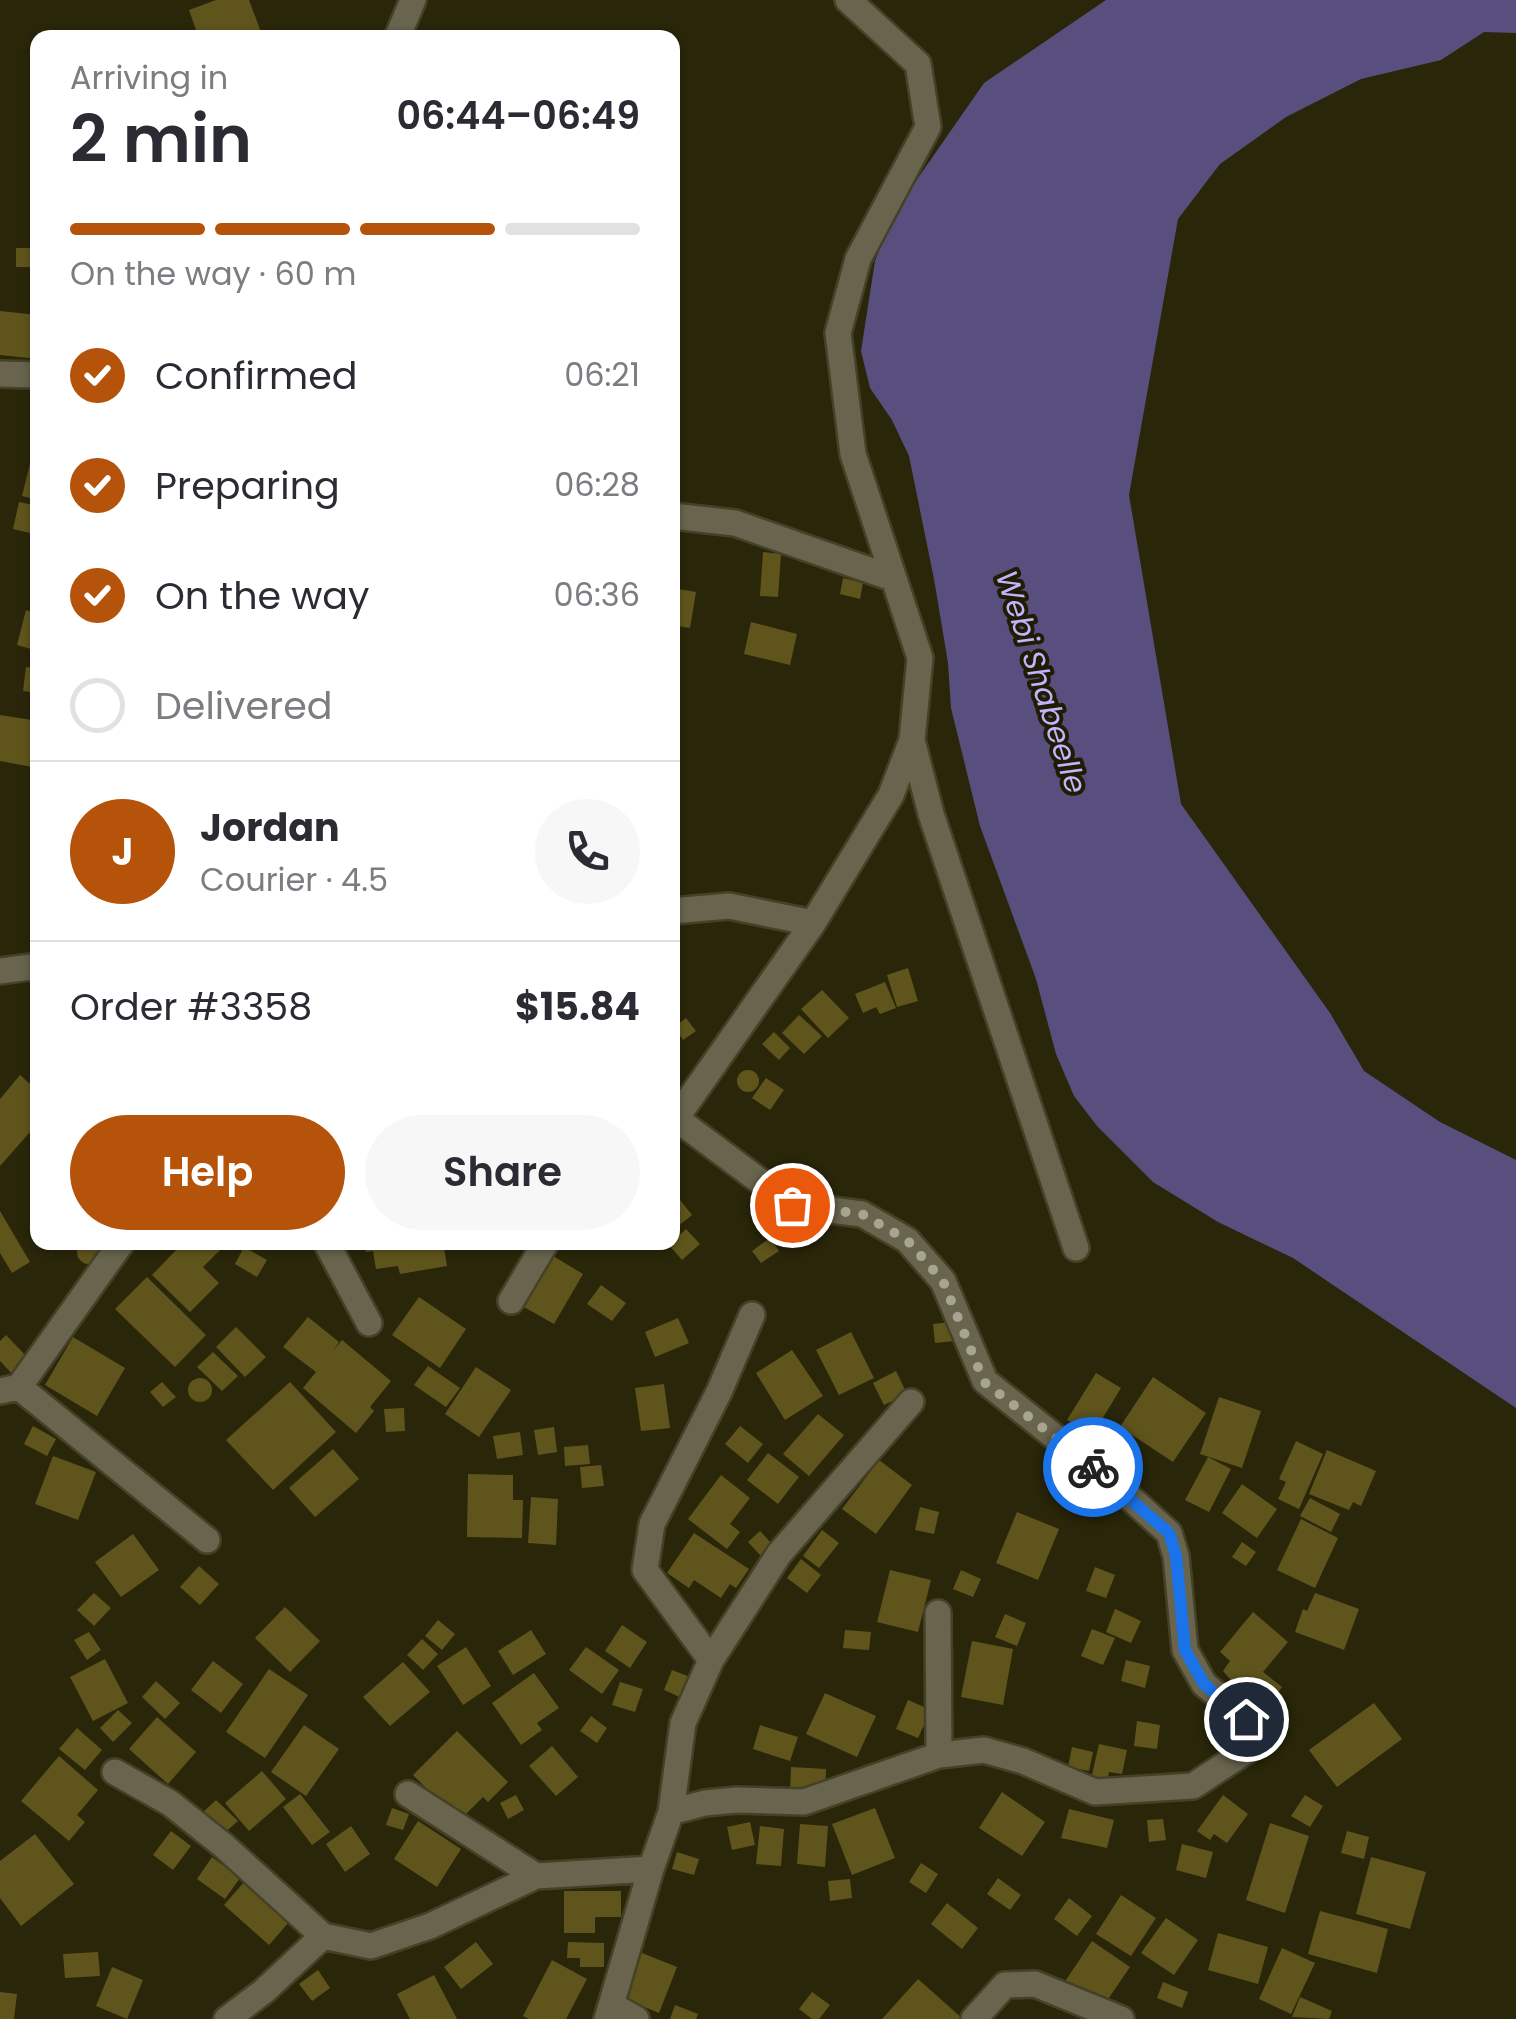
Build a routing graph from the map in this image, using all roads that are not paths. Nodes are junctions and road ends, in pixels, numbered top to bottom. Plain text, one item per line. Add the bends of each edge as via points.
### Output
1 (413, 0) edge
2 (848, 0) edge
3 (400, 30) edge
4 (0, 374) edge
5 (30, 375) edge
6 (680, 517) edge
7 (892, 578) junction
8 (912, 740) junction
9 (680, 910) edge
10 (814, 923) junction
11 (30, 967) edge
12 (0, 972) edge
13 (680, 1115) edge
14 (680, 1126) edge
15 (1076, 1248) dead end
16 (116, 1250) edge
17 (330, 1250) edge
18 (541, 1250) edge
19 (512, 1301) dead end
20 (752, 1315) dead end
21 (369, 1323) dead end
22 (10, 1389) edge
23 (911, 1402) dead end
24 (207, 1540) dead end
25 (938, 1613) dead end
26 (711, 1660) junction
27 (939, 1755) junction
28 (116, 1772) dead end
29 (408, 1794) dead end
30 (671, 1812) junction
31 (651, 1868) junction
32 (536, 1876) junction
33 (323, 1936) junction
34 (610, 2012) edge
35 (227, 2019) edge
36 (636, 2019) edge
37 (974, 2019) edge
38 (1121, 2019) edge

1 - 3 street
2 - 7 street via 918,64 928,127 858,259 838,334 853,454
4 - 5 street
6 - 7 street via 736,522
7 - 8 street via 920,658
8 - 10 street via 891,795
8 - 15 street via 930,814
9 - 10 street via 729,906
10 - 13 street
11 - 12 street
14 - 27 street via 792,1205 862,1214 907,1240 943,1281 984,1382 1169,1533 1185,1650 1204,1684 1246,1719 1252,1735 1249,1749 1193,1786 1094,1792 984,1750
16 - 22 street
17 - 21 street
18 - 19 street
20 - 26 street via 652,1524 646,1570
22 - 24 street
23 - 26 street via 779,1554
25 - 27 street
26 - 30 street via 684,1722
27 - 30 street via 804,1802 737,1800
28 - 33 street via 183,1814
29 - 32 street
30 - 31 street
31 - 32 street
31 - 34 street
32 - 33 street via 371,1946
33 - 35 street
34 - 36 street
37 - 38 street via 1004,1985 1035,1984

